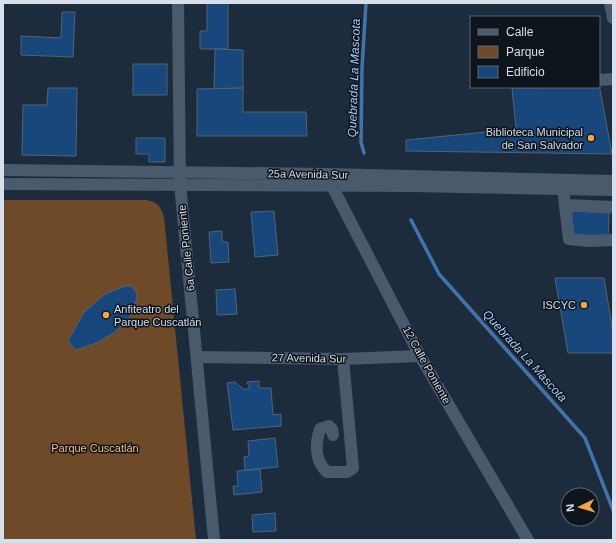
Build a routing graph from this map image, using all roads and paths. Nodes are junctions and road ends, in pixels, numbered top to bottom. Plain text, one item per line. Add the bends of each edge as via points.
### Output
1 (178, 3) edge
2 (610, 3) edge
3 (613, 18) edge
4 (613, 79) edge
5 (600, 80) edge
6 (3, 170) edge
7 (180, 179) junction
8 (613, 181) edge
9 (3, 184) edge
10 (332, 186) junction
11 (563, 189) junction
12 (613, 190) edge
13 (565, 205) junction
14 (613, 207) edge
15 (613, 240) edge
16 (420, 356) junction
17 (197, 357) junction
18 (343, 359) junction
19 (333, 435) dead end
20 (214, 540) edge
21 (528, 540) edge

1 - 7 street, 6a Calle Poniente
2 - 3 street
4 - 5 street
6 - 7 street, 25a Avenida Sur
7 - 8 street, 25a Avenida Sur via 326,174
7 - 9 street, 25a Avenida Sur
7 - 10 street, 25a Avenida Sur
7 - 17 street, 6a Calle Poniente
10 - 11 street, 25a Avenida Sur
10 - 16 street, 12 Calle Poniente
11 - 12 street, 25a Avenida Sur
11 - 13 street
13 - 14 street
13 - 15 street via 569,239
16 - 18 street, 27 Avenida Sur
16 - 21 street, 12 Calle Poniente
17 - 18 street, 27 Avenida Sur
17 - 20 street, 6a Calle Poniente
18 - 19 street via 353,468 347,472 327,472 320,466 317,437 320,429 329,426

